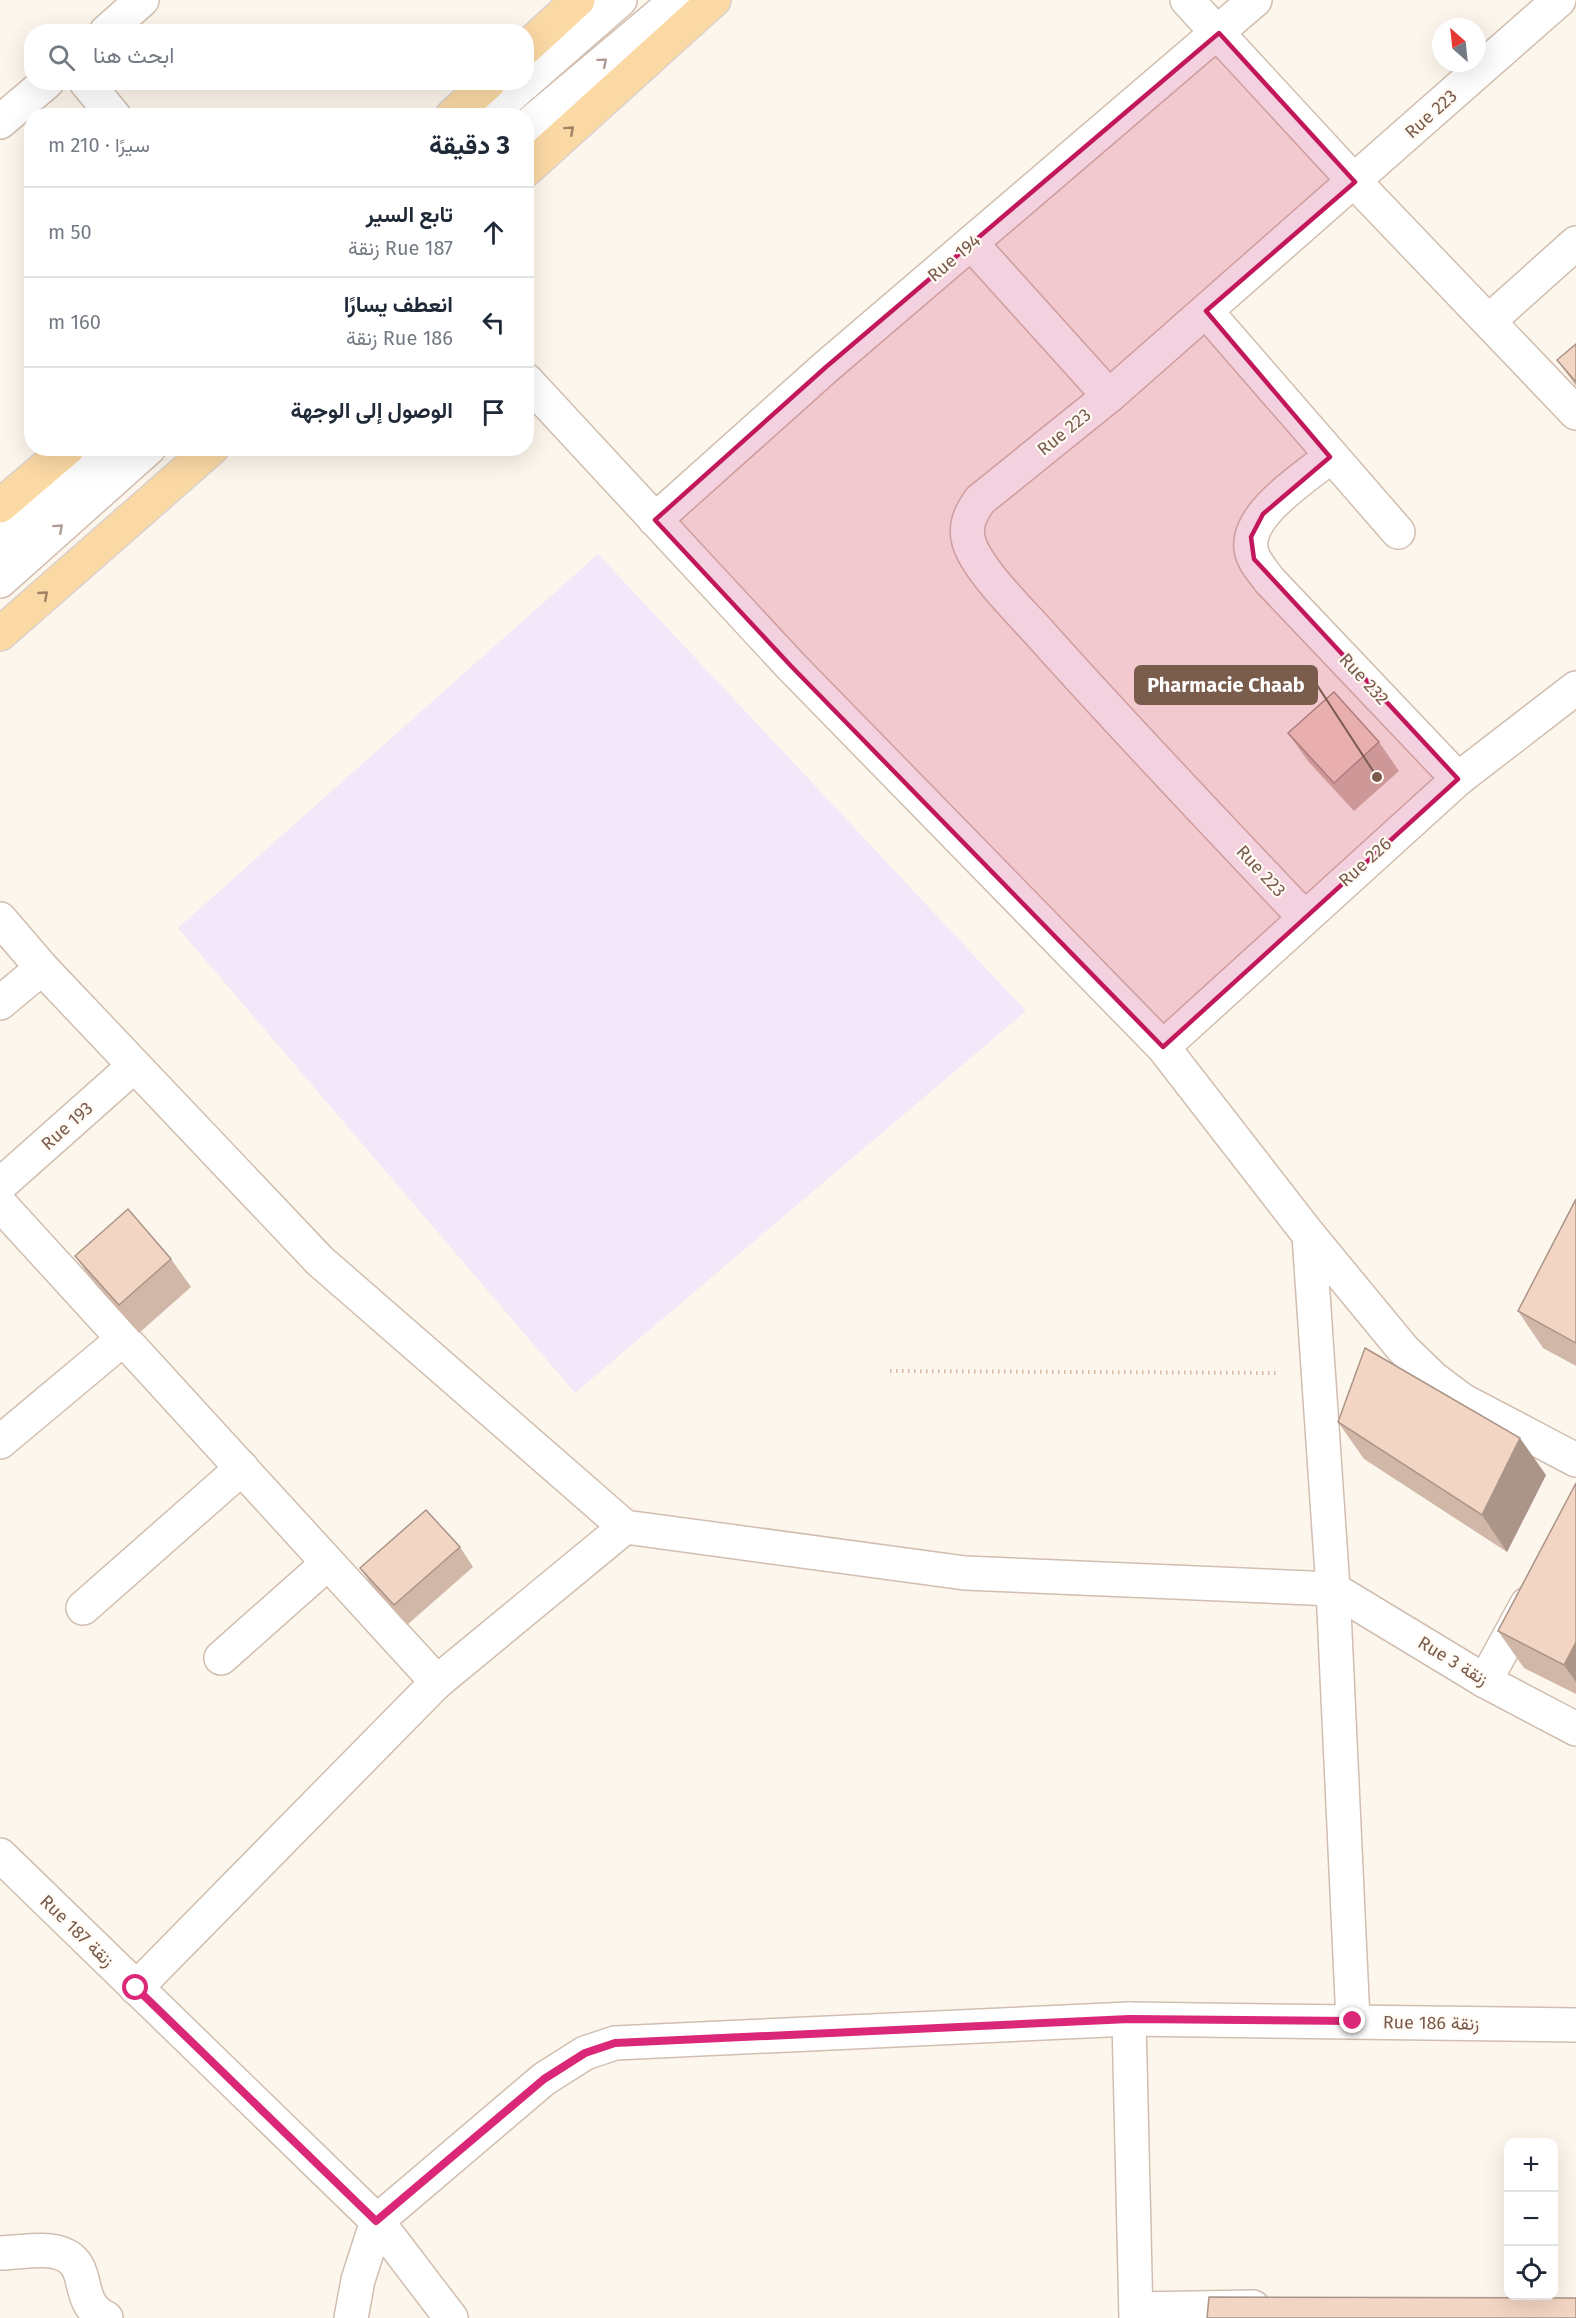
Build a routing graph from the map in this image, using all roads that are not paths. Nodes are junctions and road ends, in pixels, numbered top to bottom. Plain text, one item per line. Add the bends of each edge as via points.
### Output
1 (142, 0) edge
2 (578, 0) edge
3 (620, 0) edge
4 (714, 0) edge
5 (1187, 0) edge
6 (1255, 0) edge
7 (1559, 0) edge
8 (672, 9) edge
9 (115, 24) edge
10 (1219, 33) junction
11 (534, 41) edge
12 (534, 75) edge
13 (38, 90) edge
14 (93, 90) edge
15 (480, 90) edge
16 (517, 90) edge
17 (107, 108) edge
18 (461, 108) edge
19 (497, 108) edge
20 (534, 121) edge
21 (0, 122) edge
22 (534, 161) edge
23 (1355, 182) junction
24 (971, 243) junction
25 (1576, 243) edge
26 (1206, 311) junction
27 (1489, 321) junction
28 (534, 389) edge
29 (1109, 396) junction
30 (1576, 413) edge
31 (59, 456) edge
32 (99, 456) edge
33 (140, 456) edge
34 (203, 456) edge
35 (1330, 457) junction
36 (0, 507) edge
37 (655, 520) junction
38 (1398, 532) dead end
39 (0, 543) edge
40 (0, 581) edge
41 (0, 634) edge
42 (1576, 688) edge
43 (1458, 779) junction
44 (1304, 917) junction
45 (0, 919) edge
46 (42, 968) junction
47 (0, 1003) edge
48 (1163, 1047) junction
49 (134, 1066) junction
50 (0, 1185) edge
51 (0, 1204) edge
52 (1310, 1235) junction
53 (122, 1340) junction
54 (0, 1442) edge
55 (1576, 1460) edge
56 (242, 1468) junction
57 (625, 1527) junction
58 (328, 1563) junction
59 (1542, 1577) edge
60 (1333, 1589) junction
61 (83, 1608) dead end
62 (221, 1658) dead end
63 (437, 1682) junction
64 (1485, 1682) junction
65 (1576, 1729) edge
66 (0, 1855) edge
67 (136, 1988) junction
68 (1129, 2019) junction
69 (1353, 2021) junction
70 (1576, 2025) edge
71 (376, 2221) junction
72 (0, 2253) edge
73 (1279, 2306) edge
74 (1136, 2314) edge
75 (106, 2318) edge
76 (351, 2318) edge
77 (451, 2318) edge

1 - 9 street
2 - 11 main road
3 - 12 street
4 - 8 main road
5 - 10 street
6 - 10 street, Rue 194
7 - 23 street, Rue 223
20 -> 8 street
22 -> 8 main road
10 - 23 street
10 - 24 street, Rue 194
13 - 21 street
14 - 17 street
15 - 18 main road
16 - 19 street
23 - 26 street, Rue 223
23 - 27 street
24 - 29 street
24 - 37 street, Rue 194
25 - 27 street
26 - 29 street, Rue 223
26 - 35 street
27 - 30 street
28 - 37 street
29 - 44 street, Rue 223 via 980,500 970,515 969,543 1001,590
31 - 36 main road
32 - 39 street
40 -> 33 street
41 -> 34 main road
35 - 38 street
35 - 43 street, Rue 232 via 1277,500 1255,526 1251,549 1254,560
37 - 48 street via 791,666
42 - 43 street, Rue 226
43 - 44 street, Rue 226
44 - 48 street, Rue 226
45 - 46 street
46 - 47 street
46 - 49 street
48 - 52 street
49 - 50 street, Rue 193
49 - 57 street via 320,1261
51 - 53 street
52 - 55 street via 1403,1348 1434,1379 1462,1400
52 - 60 street
53 - 54 street
53 - 56 street
56 - 58 street
56 - 61 street
57 - 60 street via 965,1573
57 - 63 street
58 - 62 street
58 - 63 street
59 - 64 street
60 - 64 street, Rue 3 زنقة
60 - 69 street
63 - 67 street
64 - 65 street, Rue 3 زنقة
66 - 67 street, Rue 187 زنقة
67 - 71 street, Rue 187 زنقة
68 - 69 street, Rue 186 زنقة
68 - 71 street, Rue 186 زنقة via 615,2043 585,2053 544,2079
68 - 74 street
69 - 70 street, Rue 186 زنقة
71 - 76 street
71 - 77 street, Rue 187 زنقة
72 - 75 street via 66,2255 81,2273 85,2299
73 - 74 street

